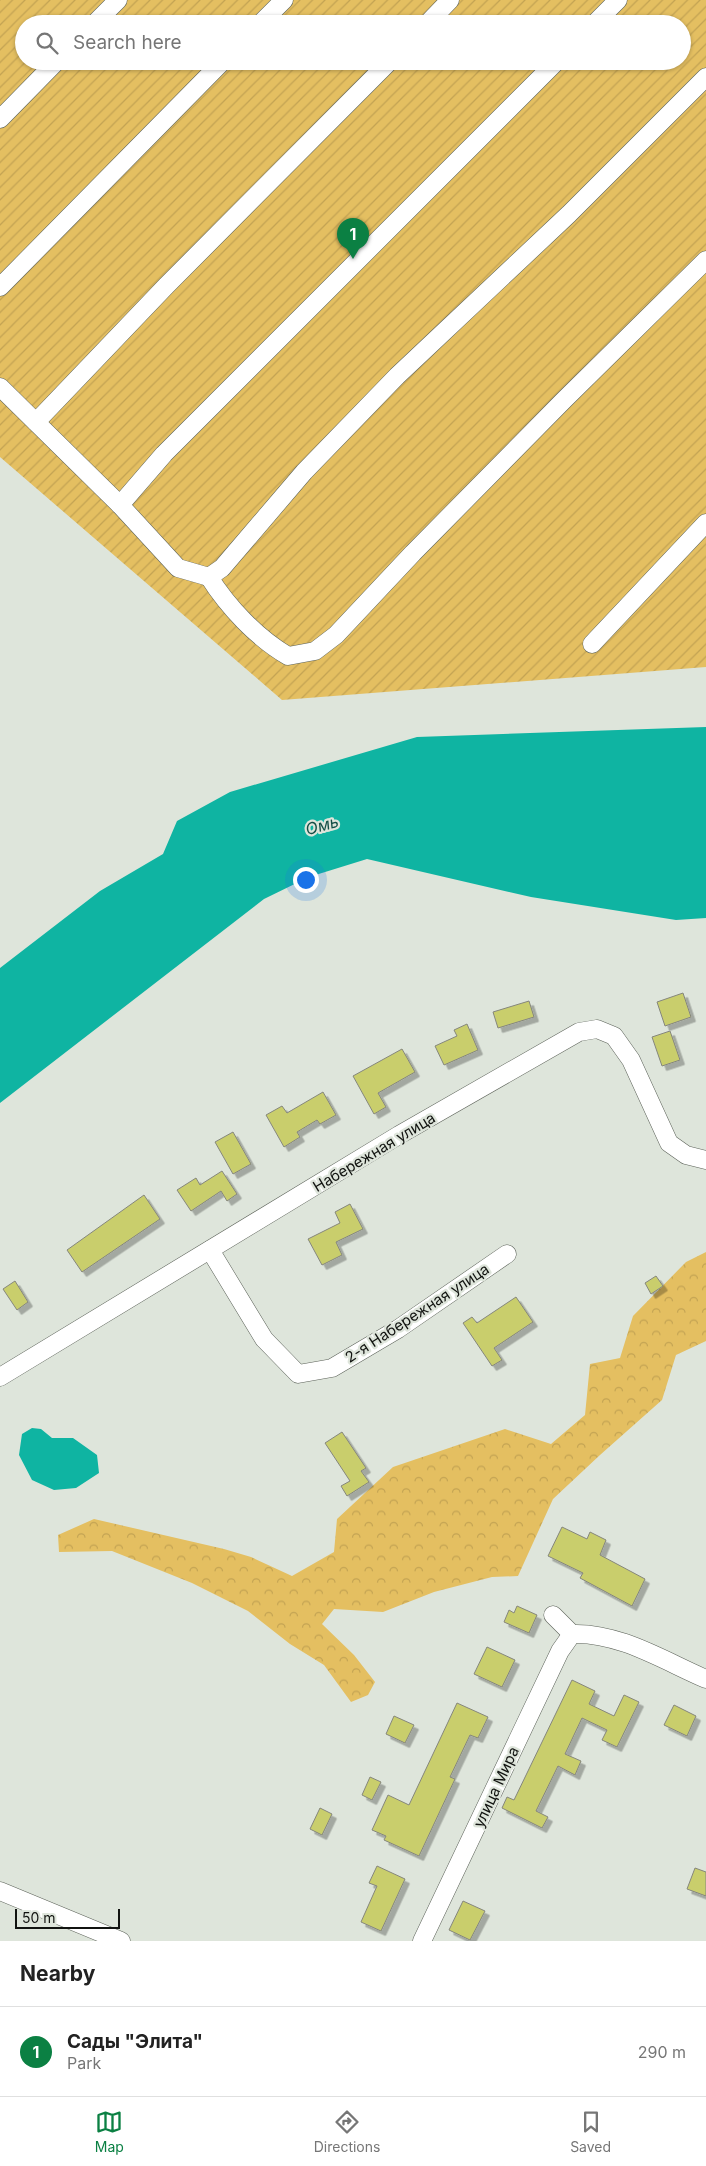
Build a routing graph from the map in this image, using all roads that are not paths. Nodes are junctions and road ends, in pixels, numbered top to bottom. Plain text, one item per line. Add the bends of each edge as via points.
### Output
1 (118, 0) edge
2 (284, 0) edge
3 (450, 0) edge
4 (618, 0) edge
5 (103, 15) edge
6 (269, 15) edge
7 (436, 15) edge
8 (603, 15) edge
9 (48, 70) edge
10 (214, 70) edge
11 (381, 70) edge
12 (548, 70) edge
13 (706, 77) edge
14 (0, 119) edge
15 (706, 260) edge
16 (0, 287) edge
17 (0, 387) edge
18 (36, 422) junction
19 (120, 506) junction
20 (706, 523) edge
21 (209, 577) junction
22 (592, 644) dead end
23 (706, 1160) edge
24 (210, 1250) junction
25 (507, 1254) dead end
26 (0, 1377) edge
27 (553, 1615) dead end
28 (572, 1634) junction
29 (706, 1679) edge
30 (0, 1891) edge
31 (121, 1941) edge
32 (422, 1941) edge

1 - 5 street
2 - 6 street
3 - 7 street
4 - 8 street
9 - 14 street
10 - 16 street
11 - 18 street
12 - 19 street via 164,454
13 - 21 street via 569,214 390,383 304,472 222,568
15 - 21 street via 413,553 336,635 315,651 288,656 272,647
17 - 18 street
18 - 19 street
19 - 21 street via 178,568
20 - 22 street
23 - 24 street, Набережная улица via 686,1155 669,1143 631,1060 614,1036 598,1029 579,1032
24 - 25 street, 2-я Набережная улица via 264,1339 298,1374 332,1368 398,1328
24 - 26 street, Набережная улица
27 - 28 street
28 - 29 street via 593,1633 618,1641
28 - 32 street, улица Мира via 560,1651
30 - 31 street

